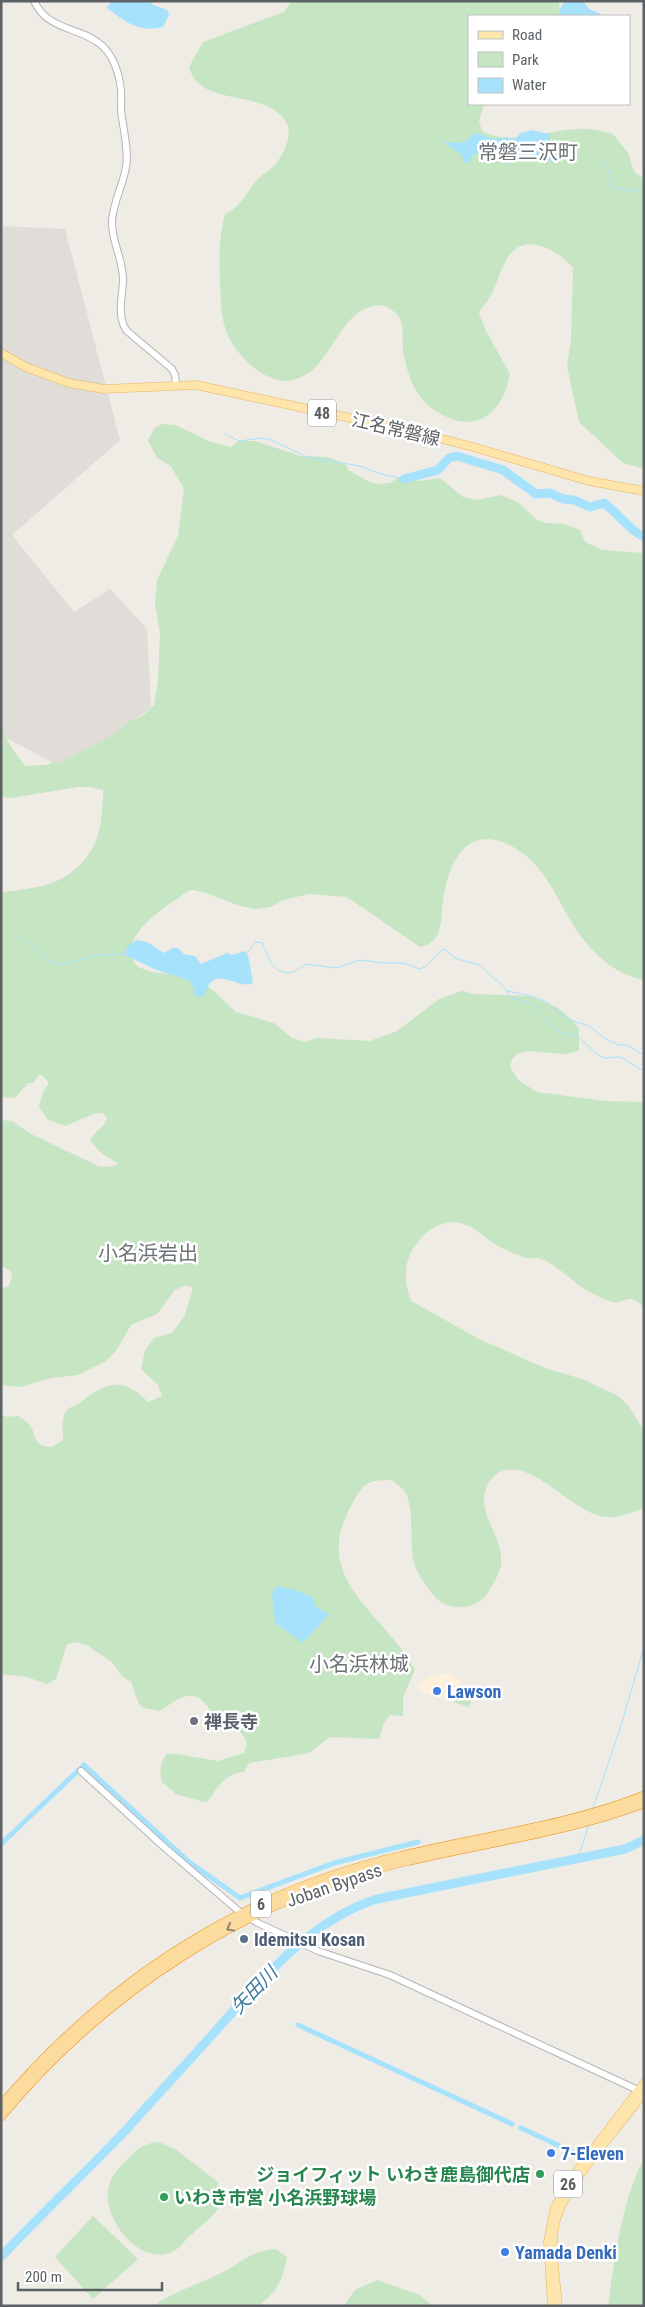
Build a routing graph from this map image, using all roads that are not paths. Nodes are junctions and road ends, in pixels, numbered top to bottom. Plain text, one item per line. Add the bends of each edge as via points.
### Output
1 (34, 1) edge
2 (1, 354) edge
3 (176, 385) junction
4 (644, 491) edge
5 (81, 1771) dead end
6 (644, 1796) edge
7 (644, 1803) edge
8 (603, 1815) junction
9 (245, 1915) junction
10 (644, 2083) edge
11 (642, 2091) edge
12 (1, 2106) edge
13 (1, 2116) edge
14 (552, 2306) edge
15 (558, 2306) edge

1 - 3 street via 51,21 101,43 112,59 120,82 127,156 112,224 123,278 123,323 127,331 172,369
2 - 3 main road, 江名常磐線 / 48 via 26,367 83,386 119,389
3 - 4 main road, 江名常磐線 / 48 via 196,385 415,432 589,481
5 - 9 street
6 - 8 highway, Joban Bypass / 6
7 - 8 highway, Joban Bypass / 6
8 - 9 highway, Joban Bypass / 6 via 366,1865 317,1880
9 - 11 street via 314,1949 390,1975
9 - 12 highway, Joban Bypass / 6 via 173,1953 126,1986 45,2057
9 -> 13 highway, Joban Bypass / 6 via 170,1963 99,2016 50,2062
10 - 11 main road, 26
11 - 14 main road, 26 via 574,2175 555,2207 548,2242
11 - 15 main road, 26 via 568,2194 558,2216 553,2252

